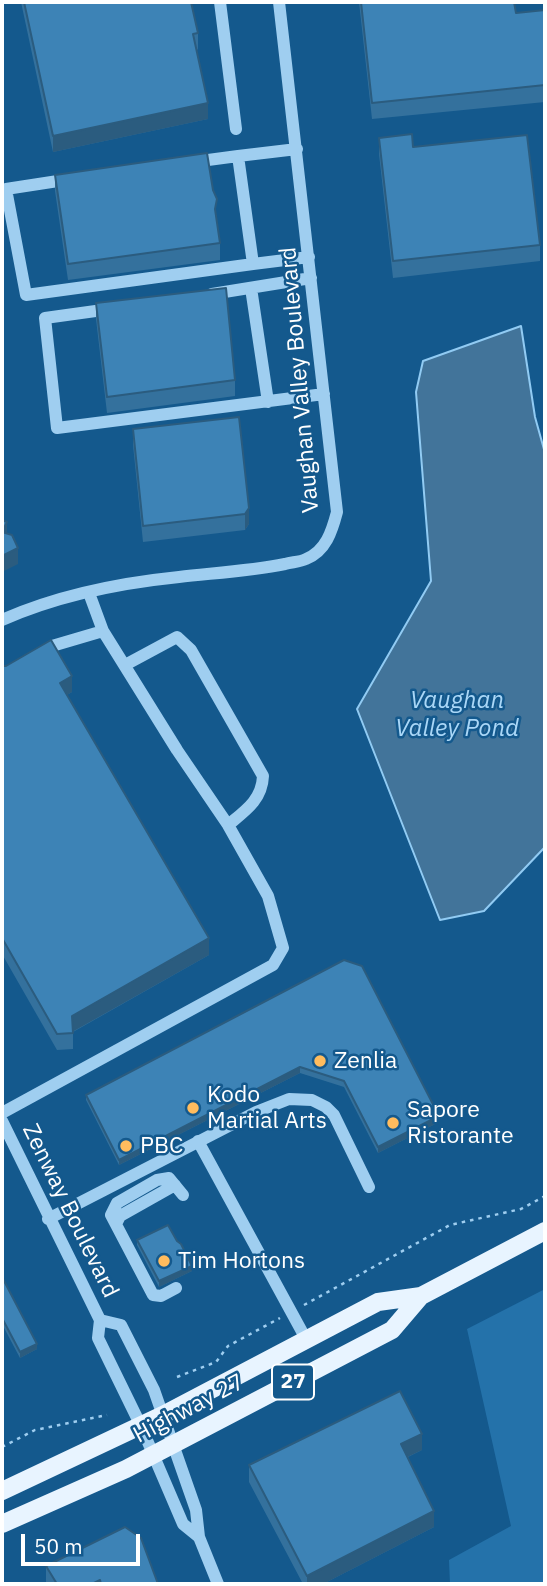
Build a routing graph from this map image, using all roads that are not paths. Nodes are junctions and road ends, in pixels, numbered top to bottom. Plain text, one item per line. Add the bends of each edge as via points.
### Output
1 (220, 2) edge
2 (279, 2) edge
3 (236, 129) dead end
4 (298, 149) junction
5 (238, 156) junction
6 (183, 164) edge
7 (88, 177) edge
8 (309, 257) junction
9 (253, 264) junction
10 (312, 278) junction
11 (251, 288) junction
12 (196, 296) edge
13 (127, 306) edge
14 (324, 394) junction
15 (268, 402) junction
16 (89, 593) junction
17 (2, 621) edge
18 (103, 631) junction
19 (32, 658) edge
20 (125, 665) junction
21 (228, 825) junction
22 (2, 1113) edge
23 (2, 1121) edge
24 (198, 1141) junction
25 (369, 1187) dead end
26 (179, 1190) dead end
27 (48, 1219) junction
28 (545, 1231) edge
29 (176, 1288) dead end
30 (421, 1296) junction
31 (100, 1320) junction
32 (306, 1339) junction
33 (163, 1415) junction
34 (141, 1426) junction
35 (174, 1444) junction
36 (154, 1454) junction
37 (2, 1491) edge
38 (2, 1524) edge
39 (198, 1537) junction
40 (218, 1584) edge

1 - 3 street
2 - 4 street, Vaughan Valley Boulevard
4 - 5 street
4 - 8 street, Vaughan Valley Boulevard
5 - 6 street
5 - 9 street
7 - 9 street via 6,189 26,295
8 - 9 street
8 - 10 street, Vaughan Valley Boulevard
10 - 11 street
10 - 14 street, Vaughan Valley Boulevard
11 - 12 street
11 - 15 street
13 - 15 street via 45,318 57,428
14 - 15 street
14 - 16 street, Vaughan Valley Boulevard via 337,512 331,536 321,549 307,559 263,569 150,580
16 - 17 street, Vaughan Valley Boulevard
16 - 18 street
18 - 19 street via 52,646
18 - 20 street
20 - 21 street
20 - 21 street via 177,637 191,649 263,776 263,790
21 - 22 street via 268,896 283,948 273,965
23 - 27 street, Zenway Boulevard
24 - 25 street via 279,1102 312,1100 334,1115
24 - 27 street
24 - 32 street
26 - 29 street via 169,1178 157,1181 117,1203 111,1214 153,1295 162,1296
27 - 31 street, Zenway Boulevard
28 - 30 main road, Highway 27 / 27
30 - 32 main road, Highway 27 / 27 via 378,1302
30 - 35 main road, Highway 27 / 27 via 392,1330
31 - 33 street, Zenway Boulevard via 121,1325
31 - 34 street, Zenway Boulevard via 97,1338
32 - 33 main road, Highway 27 / 27
33 - 34 main road, Highway 27 / 27
33 - 35 street, Zenway Boulevard
34 - 36 street, Zenway Boulevard
34 - 37 main road, Highway 27 / 27
35 - 36 main road, Highway 27 / 27
35 - 39 street, Zenway Boulevard via 197,1510
36 - 38 main road, Highway 27 / 27
36 - 39 street, Zenway Boulevard via 183,1524
39 - 40 street

